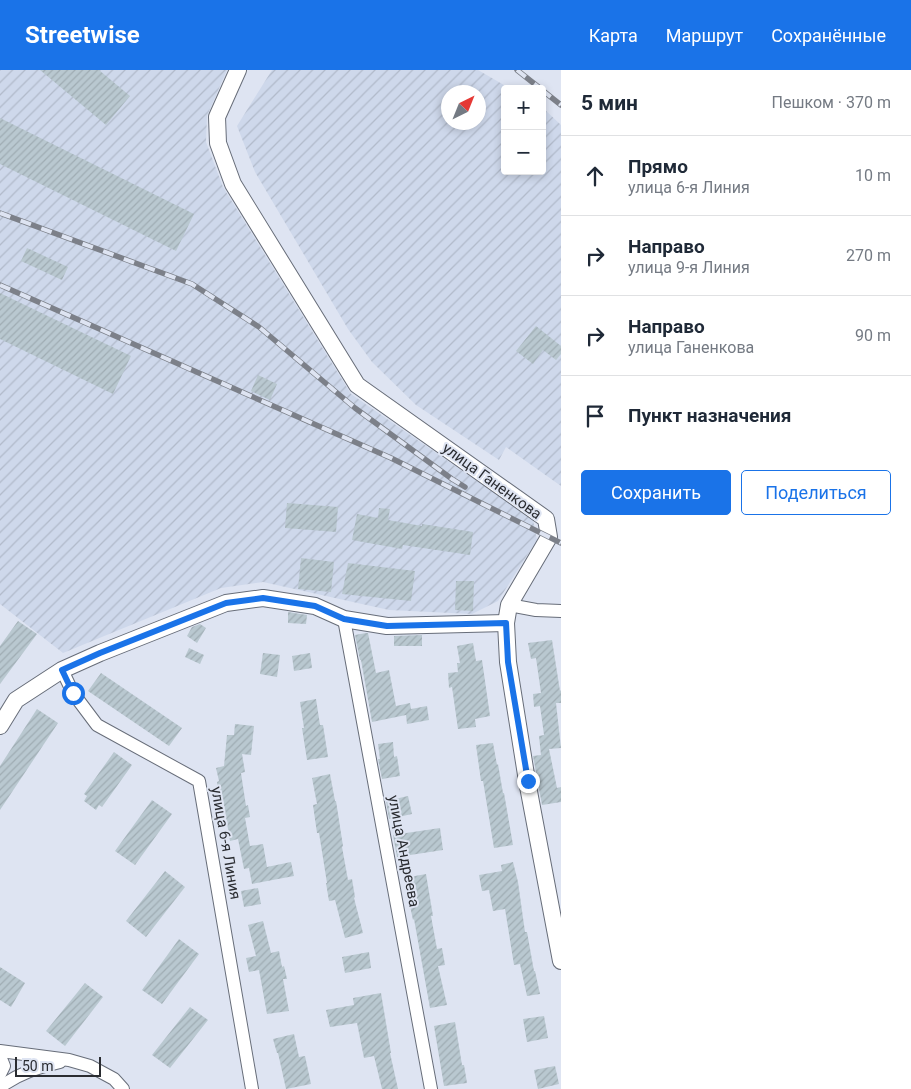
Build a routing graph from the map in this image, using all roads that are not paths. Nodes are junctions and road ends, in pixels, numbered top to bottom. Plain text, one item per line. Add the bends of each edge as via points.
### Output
1 (238, 70) edge
2 (509, 606) junction
3 (561, 611) edge
4 (344, 619) junction
5 (506, 623) junction
6 (62, 670) junction
7 (0, 726) edge
8 (561, 961) edge
9 (0, 1051) edge
10 (0, 1056) edge
11 (69, 1060) junction
12 (0, 1074) edge
13 (0, 1088) edge
14 (123, 1089) edge
15 (252, 1089) edge
16 (431, 1089) edge

1 - 2 street, улица Ганенкова via 217,117 218,143 233,184 357,385 546,519 548,536
2 - 3 street
2 - 5 street, улица Ганенкова
4 - 5 street via 387,626
4 - 6 street via 315,606 263,598 226,603
4 - 16 street, улица Андреева
5 - 8 street, улица Ганенкова via 508,662 524,763
6 - 7 street via 16,700
6 - 15 street, улица 6-я Линия via 73,693 97,725 198,781
9 - 11 street
10 - 12 street via 4,1066
11 - 13 street via 36,1068
11 - 14 street via 90,1066 114,1079

